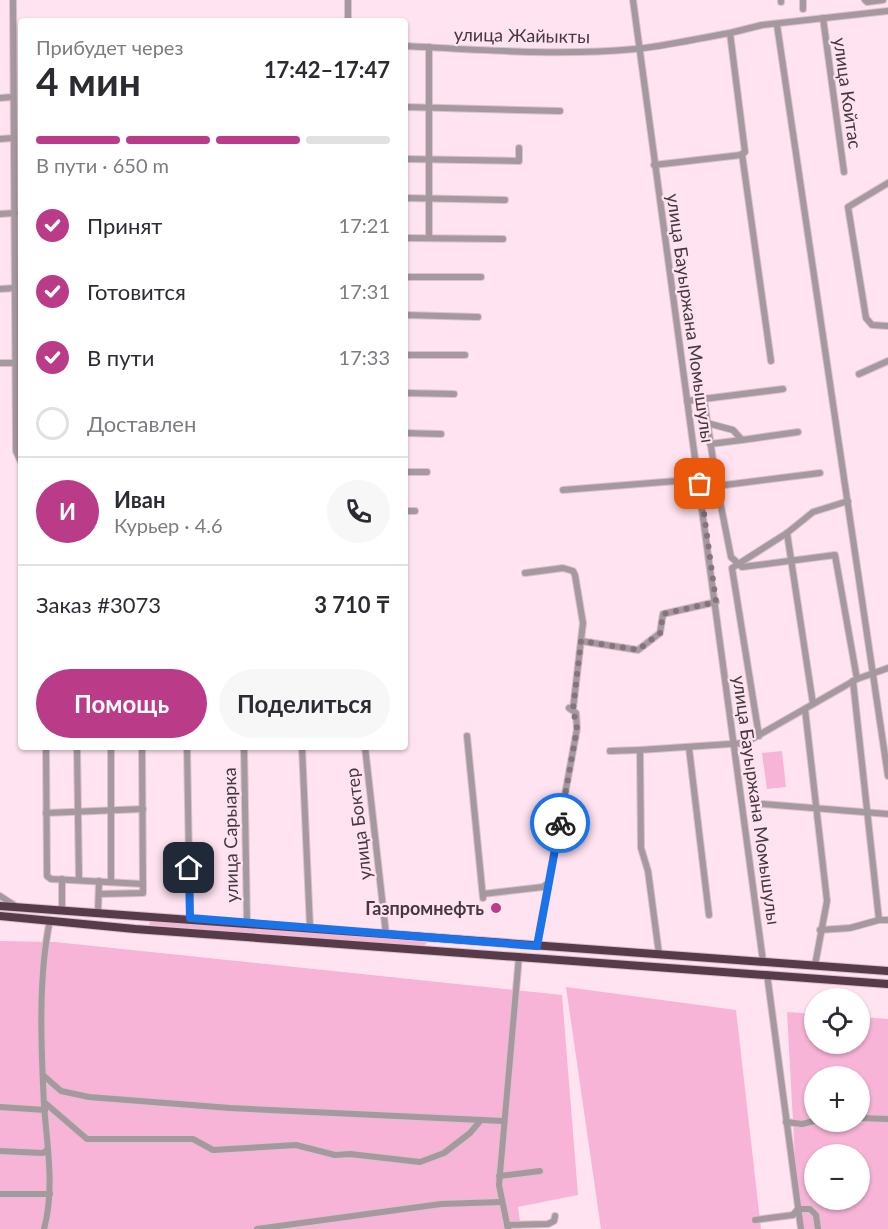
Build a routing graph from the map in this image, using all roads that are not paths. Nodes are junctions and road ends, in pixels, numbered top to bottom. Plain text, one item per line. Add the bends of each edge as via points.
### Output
1 (13, 0) edge
2 (348, 0) edge
3 (633, 0) edge
4 (803, 0) edge
5 (865, 0) edge
6 (884, 0) edge
7 (803, 9) dead end
8 (888, 10) edge
9 (348, 18) edge
10 (823, 18) junction
11 (777, 25) junction
12 (13, 26) junction
13 (18, 27) edge
14 (730, 33) junction
15 (408, 46) edge
16 (429, 47) junction
17 (638, 49) junction
18 (12, 97) junction
19 (0, 98) edge
20 (408, 107) edge
21 (429, 108) junction
22 (560, 111) dead end
23 (13, 138) junction
24 (0, 139) edge
25 (519, 148) dead end
26 (742, 154) junction
27 (408, 159) edge
28 (429, 159) junction
29 (654, 165) junction
30 (844, 172) dead end
31 (888, 183) edge
32 (18, 191) edge
33 (408, 198) edge
34 (428, 199) junction
35 (505, 201) dead end
36 (15, 213) junction
37 (0, 214) edge
38 (408, 238) edge
39 (429, 238) junction
40 (503, 239) dead end
41 (408, 277) edge
42 (481, 277) dead end
43 (0, 288) edge
44 (16, 288) junction
45 (408, 315) edge
46 (478, 316) dead end
47 (888, 326) edge
48 (408, 355) edge
49 (465, 355) dead end
50 (771, 361) dead end
51 (888, 361) edge
52 (0, 363) edge
53 (17, 363) junction
54 (859, 374) dead end
55 (783, 389) dead end
56 (408, 393) edge
57 (454, 394) dead end
58 (18, 398) edge
59 (704, 400) junction
60 (687, 401) junction
61 (707, 423) junction
62 (798, 432) dead end
63 (408, 433) edge
64 (441, 434) dead end
65 (18, 440) edge
66 (741, 440) junction
67 (710, 444) junction
68 (18, 455) edge
69 (408, 472) edge
70 (427, 472) dead end
71 (820, 473) dead end
72 (700, 484) junction
73 (717, 486) junction
74 (708, 487) junction
75 (563, 490) dead end
76 (701, 494) junction
77 (848, 501) junction
78 (408, 511) edge
79 (415, 511) dead end
80 (787, 533) junction
81 (790, 562) junction
82 (737, 564) junction
83 (525, 573) dead end
84 (716, 602) junction
85 (581, 641) junction
86 (888, 668) edge
87 (874, 671) junction
88 (855, 680) junction
89 (813, 704) junction
90 (805, 709) junction
91 (467, 736) dead end
92 (759, 736) junction
93 (734, 745) junction
94 (688, 748) junction
95 (46, 750) edge
96 (77, 750) edge
97 (111, 750) edge
98 (142, 750) edge
99 (187, 750) edge
100 (244, 750) edge
101 (302, 750) edge
102 (364, 750) edge
103 (640, 750) junction
104 (609, 751) dead end
105 (888, 776) edge
106 (763, 804) dead end
107 (816, 808) junction
108 (143, 809) junction
109 (110, 810) junction
110 (78, 811) junction
111 (868, 811) junction
112 (46, 813) junction
113 (888, 814) edge
114 (62, 879) junction
115 (79, 880) junction
116 (99, 881) junction
117 (111, 882) junction
118 (142, 884) junction
119 (547, 884) junction
120 (99, 894) junction
121 (0, 896) edge
122 (0, 906) edge
123 (18, 907) junction
124 (62, 910) junction
125 (98, 912) junction
126 (136, 914) junction
127 (709, 915) dead end
128 (0, 916) edge
129 (190, 918) junction
130 (50, 920) junction
131 (879, 920) junction
132 (888, 920) edge
133 (247, 923) junction
134 (135, 928) junction
135 (310, 928) junction
136 (820, 930) junction
137 (386, 934) junction
138 (436, 938) junction
139 (537, 946) junction
140 (435, 950) junction
141 (659, 954) junction
142 (519, 956) junction
143 (763, 961) junction
144 (815, 965) junction
145 (888, 971) edge
146 (767, 975) junction
147 (888, 984) edge
148 (44, 1076) junction
149 (44, 1106) junction
150 (0, 1107) edge
151 (870, 1118) edge
152 (888, 1119) edge
153 (481, 1120) junction
154 (503, 1121) junction
155 (786, 1122) junction
156 (804, 1124) edge
157 (48, 1149) junction
158 (0, 1151) edge
159 (540, 1171) dead end
160 (499, 1176) junction
161 (0, 1194) edge
162 (50, 1194) junction
163 (501, 1202) junction
164 (798, 1209) junction
165 (555, 1216) dead end
166 (755, 1220) dead end
167 (508, 1227) edge
168 (530, 1227) edge
169 (44, 1229) edge
170 (257, 1229) edge
171 (801, 1229) edge
172 (818, 1229) edge

1 - 12 street
2 - 9 street
3 - 17 street, улица Бауыржана Момышулы
4 - 7 street
5 - 6 street
8 - 10 street, улица Жайыкты
10 - 11 street, улица Жайыкты
10 - 30 street, улица Койтас
11 - 14 street, улица Жайыкты
11 - 77 street
12 - 13 street
12 - 18 street
14 - 17 street, улица Жайыкты
14 - 26 street via 745,152
15 - 16 street, улица Жайыкты
16 - 17 street, улица Жайыкты via 561,52
16 - 21 street
17 - 29 street, улица Бауыржана Момышулы
18 - 19 street
18 - 23 street
20 - 21 street
21 - 22 street
21 - 28 street
23 - 24 street
23 - 32 street
25 - 28 street via 519,161
26 - 29 street
26 - 50 street
27 - 28 street
28 - 34 street
29 - 60 street, улица Бауыржана Момышулы
31 - 47 street via 848,207 866,318 872,325
32 - 36 street
33 - 34 street
34 - 35 street
34 - 39 street
36 - 37 street
36 - 44 street
38 - 39 street
39 - 40 street
41 - 42 street
43 - 44 street
44 - 53 street
45 - 46 street
48 - 49 street
51 - 54 street
52 - 53 street
53 - 58 street
55 - 59 street
56 - 57 street
59 - 60 street
59 - 61 street
60 - 72 street, улица Бауыржана Момышулы
61 - 66 street via 733,430
61 - 67 street
62 - 66 street
63 - 64 street
65 - 68 street
66 - 67 street
67 - 73 street
69 - 70 street
71 - 73 street
72 - 74 street
72 - 75 street via 689,480
72 - 76 street, улица Бауыржана Момышулы
73 - 74 street
73 - 82 street via 731,557
74 - 76 street
76 - 84 street, улица Бауыржана Момышулы
77 - 80 street via 813,512
77 - 87 street
78 - 79 street
80 - 81 street
80 - 82 street
81 - 82 street via 752,568
81 - 88 street via 835,555
81 - 89 street
82 - 92 street via 732,567 734,591
83 - 85 street via 563,568 573,571 583,623
84 - 85 street via 663,614 660,633 638,650
84 - 93 street, улица Бауыржана Момышулы
85 - 119 street via 571,709 576,716 576,739
86 - 87 street
87 - 88 street
87 - 105 street
88 - 89 street
88 - 111 street
89 - 90 street
90 - 92 street
90 - 107 street
91 - 119 street via 483,896
92 - 93 street
93 - 94 street
93 - 143 street, улица Бауыржана Момышулы
94 - 103 street
94 - 127 street
95 - 112 street
96 - 110 street
97 - 109 street
98 - 108 street
99 - 129 street
100 - 133 street, улица Сарыарка
101 - 135 street
102 - 137 street, улица Боктер
103 - 104 street
103 - 141 street via 640,848 648,871
106 - 107 street
107 - 111 street
107 - 136 street via 827,902
108 - 109 street
108 - 118 street
109 - 110 street
109 - 117 street
110 - 112 street
110 - 115 street
111 - 113 street
111 - 131 street
112 - 114 street via 47,876
114 - 115 street
114 - 124 street
115 - 116 street
116 - 117 street
116 - 120 street
117 - 118 street
118 - 120 street via 142,895
119 - 139 street
120 - 125 street
121 - 123 street
122 - 123 highway
123 - 124 highway
124 - 125 highway
125 - 126 highway
126 - 129 highway
126 - 134 highway
128 - 130 highway
129 - 133 highway
130 - 134 highway
130 - 148 street via 44,951
131 - 132 street
131 - 136 street via 850,928
133 - 135 highway
134 - 140 highway
135 - 137 highway
136 - 144 street
137 - 138 highway
138 - 139 highway
138 - 140 highway
139 - 141 highway
140 - 142 highway
141 - 143 highway
142 - 146 highway
142 - 154 street
143 - 144 highway
144 - 145 highway
146 - 147 highway
146 - 155 street
148 - 149 street
148 - 153 street via 62,1091 89,1097
149 - 150 street
149 - 153 street via 87,1139 193,1139 213,1150 296,1145 335,1155 420,1162 444,1153
149 - 157 street
151 - 152 street
153 - 154 street
154 - 160 street
155 - 156 street
155 - 164 street
157 - 158 street via 43,1153
157 - 162 street
159 - 160 street
160 - 163 street
161 - 162 street
162 - 169 street
163 - 167 street
163 - 170 street via 441,1204
164 - 166 street via 793,1215
164 - 171 street
164 - 172 street via 813,1211
165 - 168 street via 554,1221
167 - 168 street

